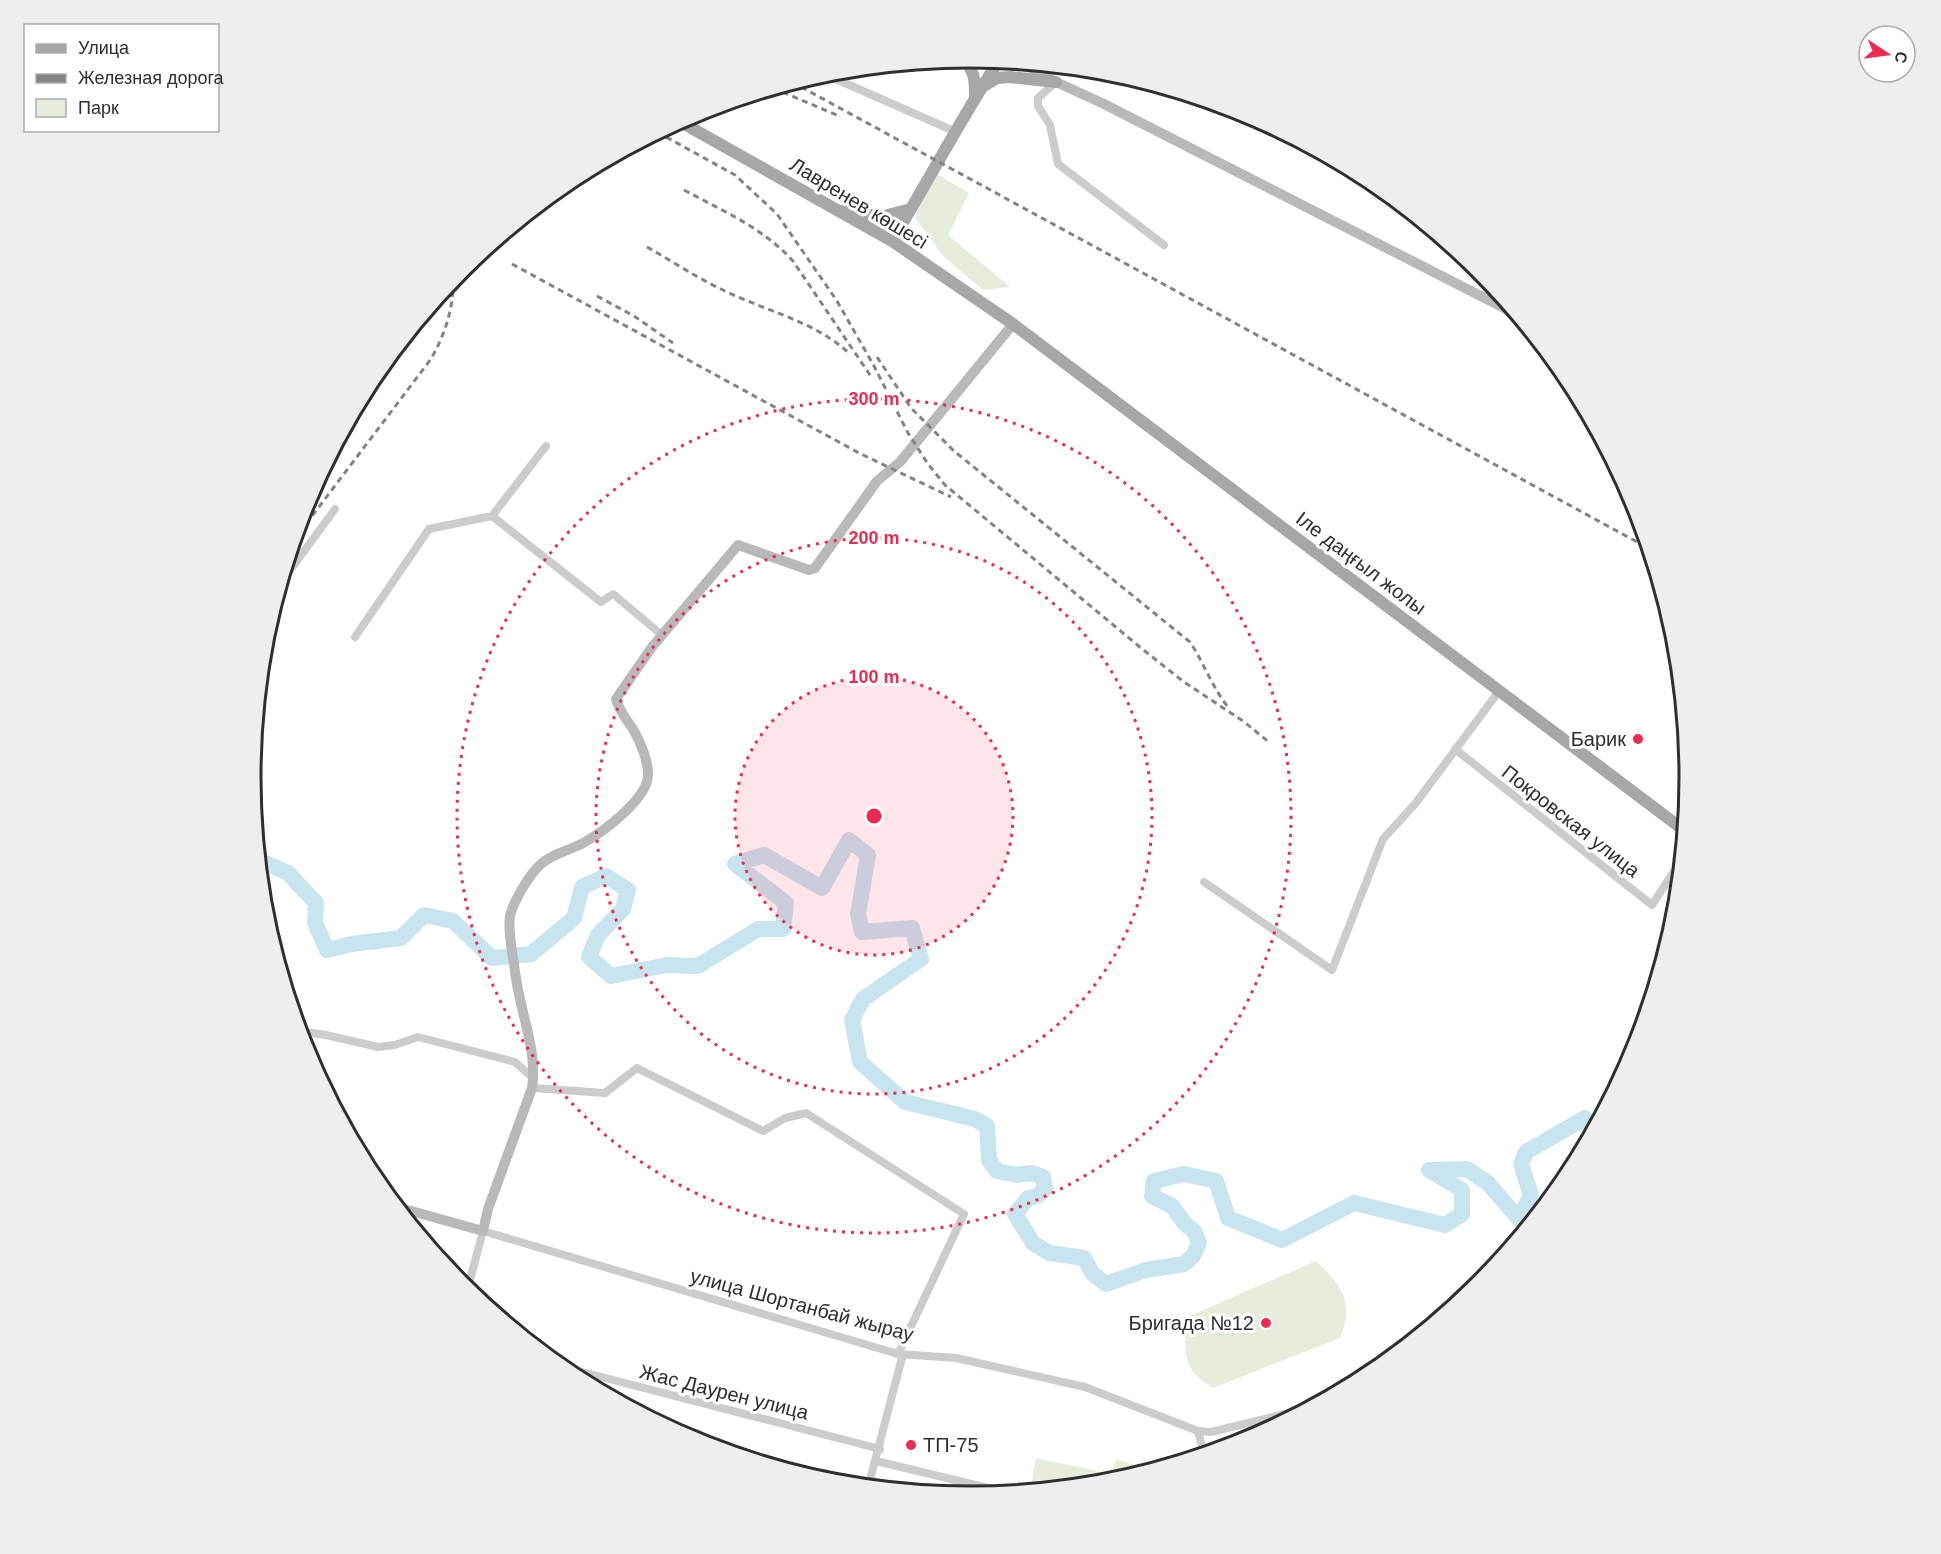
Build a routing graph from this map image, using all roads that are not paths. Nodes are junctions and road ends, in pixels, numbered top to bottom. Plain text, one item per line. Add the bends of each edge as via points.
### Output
1 (971, 68) edge
2 (994, 69) edge
3 (1039, 71) edge
4 (838, 80) edge
5 (1056, 82) junction
6 (978, 93) junction
7 (689, 127) edge
8 (954, 131) junction
9 (828, 206) junction
10 (911, 209) junction
11 (892, 241) junction
12 (1164, 245) dead end
13 (1502, 307) edge
14 (1014, 325) junction
15 (546, 446) dead end
16 (335, 508) dead end
17 (492, 516) junction
18 (294, 565) edge
19 (662, 635) junction
20 (355, 637) dead end
21 (1499, 691) junction
22 (1455, 749) junction
23 (1678, 826) edge
24 (1674, 872) edge
25 (1204, 882) dead end
26 (309, 1032) edge
27 (533, 1083) junction
28 (409, 1210) edge
29 (483, 1231) junction
30 (470, 1280) edge
31 (900, 1354) junction
32 (586, 1373) edge
33 (1279, 1415) edge
34 (1198, 1431) junction
35 (1202, 1448) edge
36 (880, 1449) junction
37 (876, 1461) junction
38 (871, 1479) edge
39 (978, 1486) edge

1 - 6 main road
2 - 6 main road
3 - 5 street
4 - 8 street
5 - 6 main road via 997,78
5 - 12 street via 1038,98 1038,106 1050,125 1058,164
5 - 13 street
6 - 8 main road
7 - 9 main road, Лавренев көшесі
8 - 10 main road
9 - 10 main road via 880,217
9 - 11 main road, Лавренев көшесі
10 - 11 main road
11 - 14 main road, Лавренев көшесі
14 - 19 street via 900,462 878,481 815,568 809,570 738,545
14 - 21 main road, Іле даңғыл жолы
15 - 17 street
16 - 18 street
17 - 19 street via 600,602 612,594
17 - 20 street via 429,529
19 - 27 street via 616,699 645,757 649,775 645,790 586,842 540,864 525,884 510,917 513,962 534,1059
21 - 22 street
21 - 23 main road, Іле даңғыл жолы
22 - 24 street, Покровская улица via 1652,905
22 - 25 street via 1416,804 1383,839 1332,970
26 - 27 street via 378,1047 418,1037 515,1062
27 - 29 street
27 - 31 street via 605,1093 637,1068 763,1131 785,1118 806,1113 964,1214
28 - 29 street, улица Шортанбай жырау
29 - 30 street
29 - 31 street, улица Шортанбай жырау
31 - 34 street, улица Шортанбай жырау via 956,1358 1085,1387
31 - 36 street
32 - 36 street, Жас Даурен улица
33 - 34 street via 1211,1432
34 - 35 street
36 - 37 street
37 - 38 street
37 - 39 street

